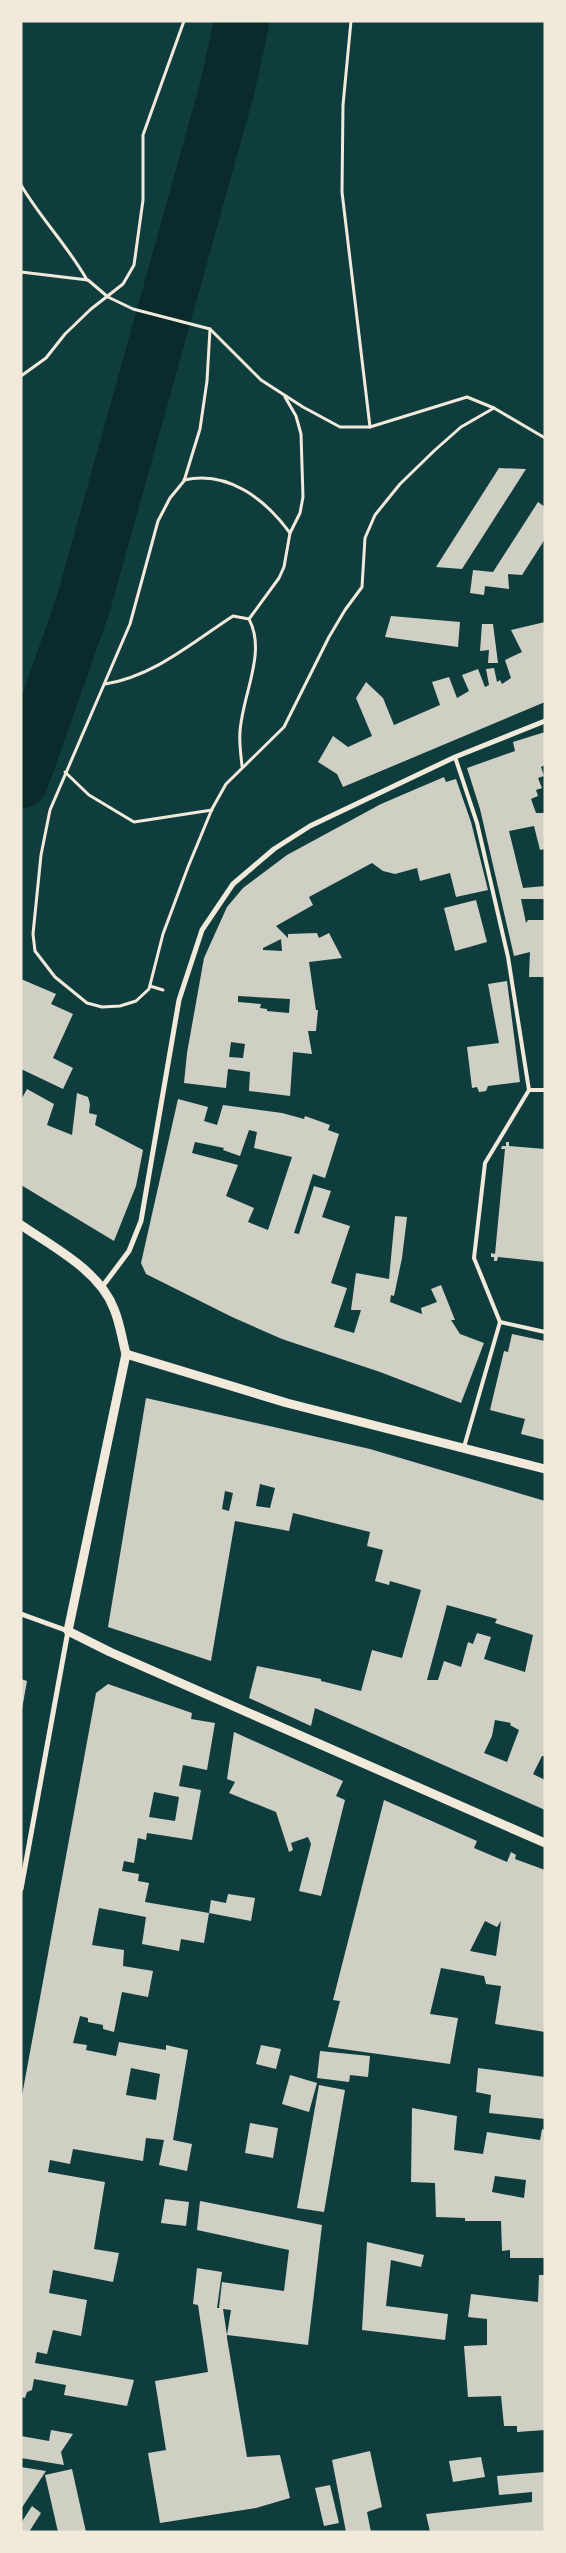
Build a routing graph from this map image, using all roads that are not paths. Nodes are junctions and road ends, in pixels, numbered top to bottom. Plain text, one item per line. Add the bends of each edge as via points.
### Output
1 (545, 721) edge
2 (455, 757) junction
3 (529, 1090) junction
4 (545, 1090) edge
5 (21, 1225) edge
6 (102, 1287) junction
7 (500, 1322) junction
8 (545, 1332) edge
9 (126, 1354) junction
10 (464, 1447) junction
11 (545, 1469) edge
12 (21, 1614) edge
13 (68, 1631) junction
14 (545, 1843) edge
15 (21, 1889) edge

1 - 2 street
2 - 3 lane via 477,823 508,957
2 - 6 street via 310,826 274,848 234,884 207,922 179,1000 141,1222 128,1251
3 - 4 lane
3 - 7 lane via 484,1163 474,1258
5 - 6 street via 78,1265
6 - 9 street via 114,1308
7 - 8 lane
7 - 10 lane
9 - 10 street via 287,1403
9 - 13 street
10 - 11 street
12 - 13 street
13 - 14 street via 118,1656
13 - 15 street

